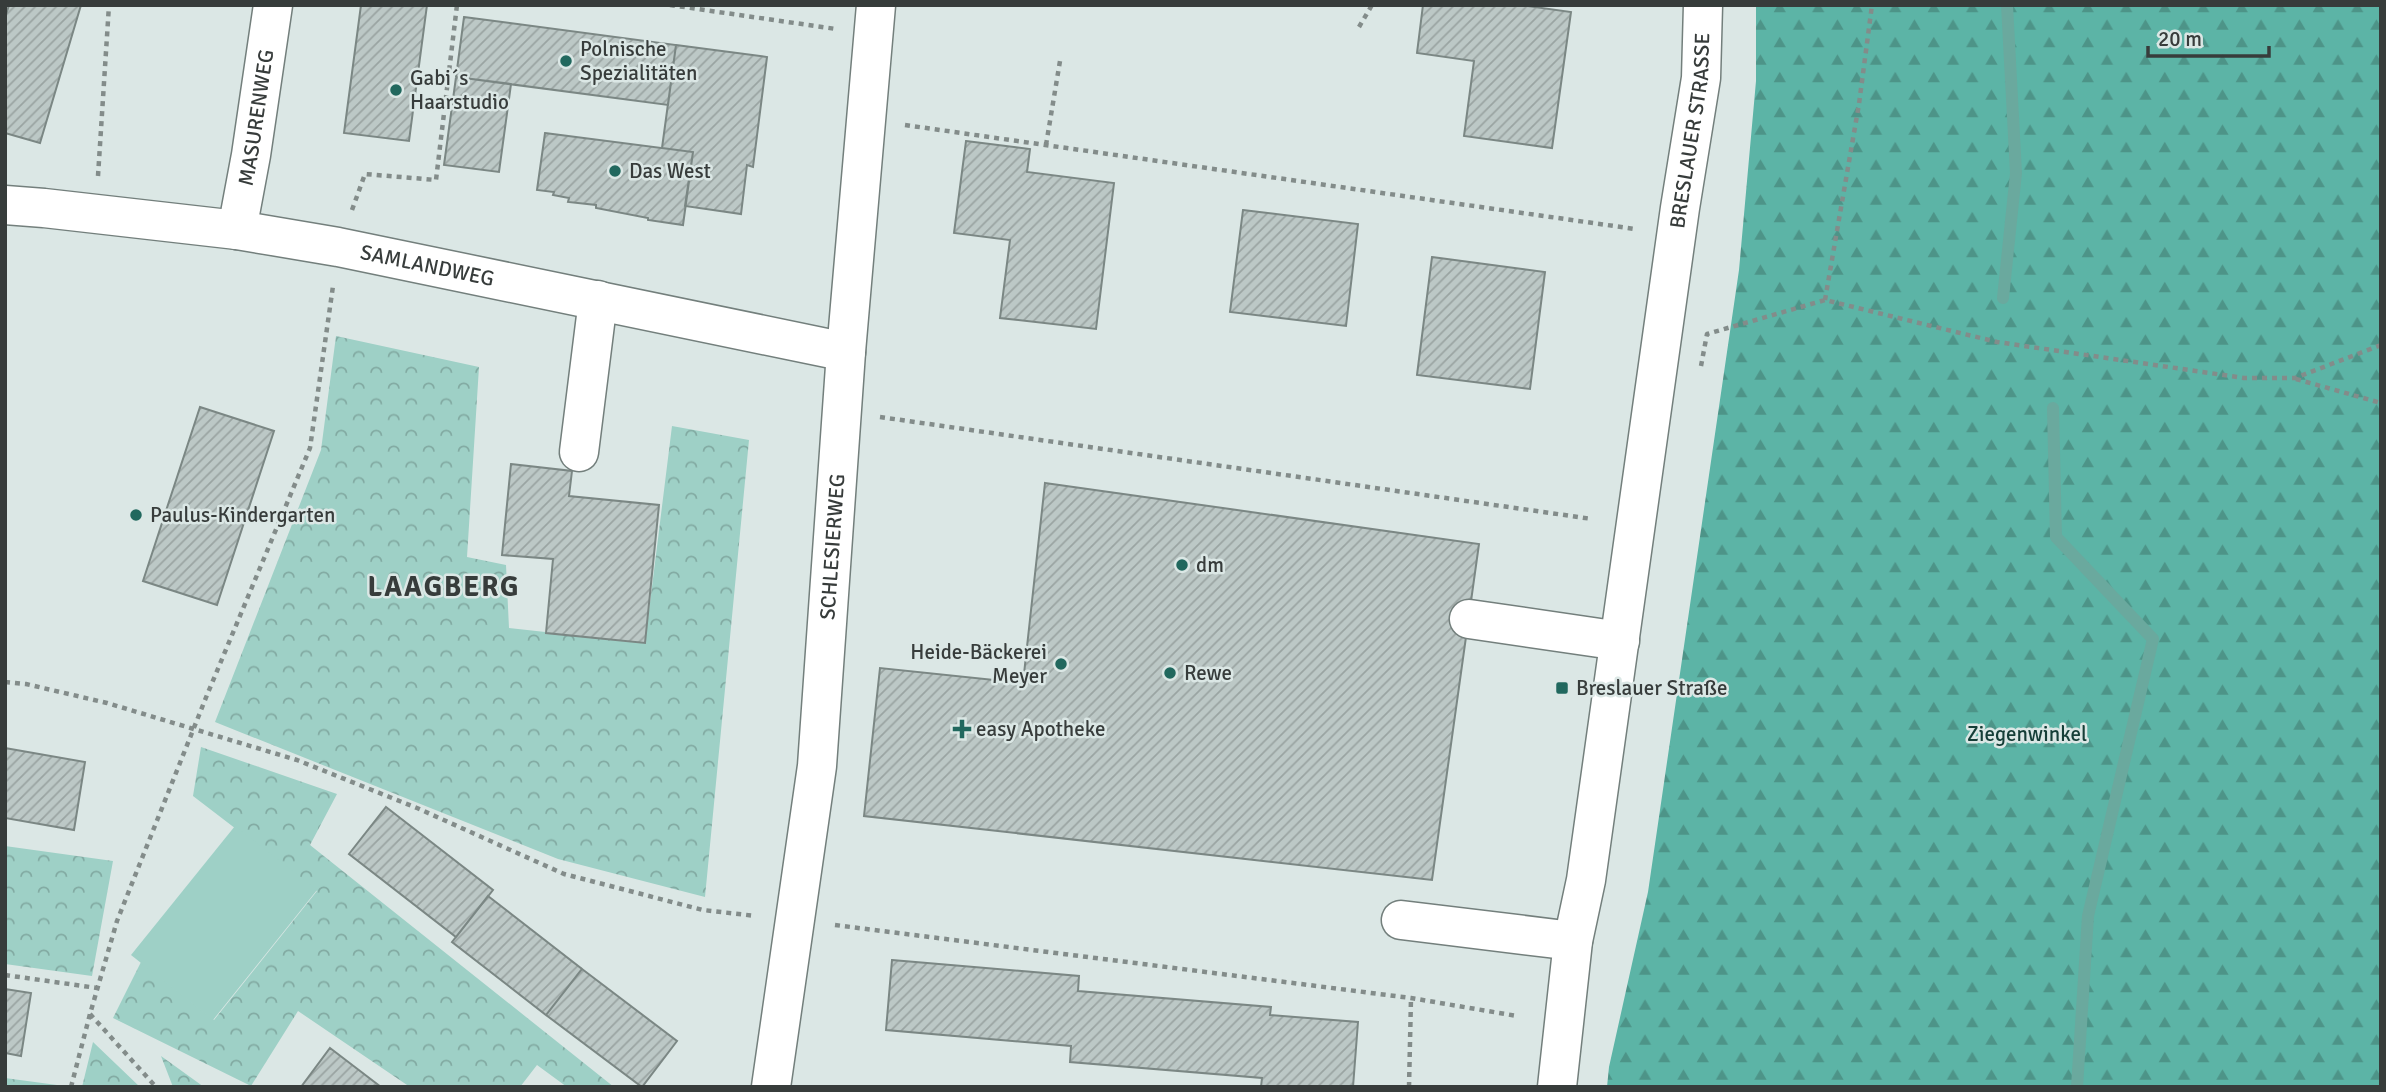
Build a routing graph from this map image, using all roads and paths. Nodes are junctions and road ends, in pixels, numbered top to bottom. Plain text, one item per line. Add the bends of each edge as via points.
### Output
1 (108, 5) edge
2 (273, 5) edge
3 (457, 5) edge
4 (670, 5) edge
5 (1372, 5) edge
6 (1703, 5) edge
7 (1872, 5) edge
8 (875, 19) edge
9 (1359, 27) dead end
10 (1060, 61) dead end
11 (866, 119) junction
12 (1046, 145) junction
13 (5, 205) edge
14 (96, 215) junction
15 (1635, 229) dead end
16 (237, 230) junction
17 (338, 247) junction
18 (598, 300) junction
19 (1825, 300) junction
20 (2381, 345) edge
21 (846, 352) junction
22 (1700, 374) dead end
23 (2295, 378) junction
24 (2381, 404) edge
25 (842, 411) junction
26 (579, 452) dead end
27 (1592, 519) dead end
28 (1469, 619) dead end
29 (1620, 641) junction
30 (5, 682) edge
31 (195, 727) junction
32 (1401, 920) dead end
33 (796, 921) junction
34 (1573, 941) junction
35 (5, 975) edge
36 (97, 988) junction
37 (1411, 998) junction
38 (90, 1014) junction
39 (1517, 1016) dead end
40 (71, 1087) edge
41 (156, 1087) edge
42 (771, 1087) edge
43 (1409, 1087) edge
44 (1557, 1087) edge

1 - 14 path
2 - 16 street, MASURENWEG
3 - 17 path via 436,180 365,174
4 - 8 path
5 - 9 path
6 - 29 street, BRESLAUER STRASSE via 1701,78
7 - 19 path
8 - 11 street, SCHLESIERWEG
10 - 12 path
11 - 12 path
11 - 21 street, SCHLESIERWEG
12 - 15 path
13 - 14 street, SAMLANDWEG
14 - 16 street, SAMLANDWEG
16 - 17 street, SAMLANDWEG
17 - 18 street, SAMLANDWEG
17 - 31 path via 310,449
18 - 21 street, SAMLANDWEG
18 - 26 street
19 - 22 path via 1707,334
19 - 23 path via 1997,342 2244,378
20 - 23 path
21 - 25 street, SCHLESIERWEG
23 - 24 path
25 - 27 path
25 - 33 street, SCHLESIERWEG via 817,765
28 - 29 street
29 - 34 street, BRESLAUER STRASSE
30 - 31 path
31 - 33 path via 417,808 564,874 703,910
31 - 36 path via 117,921
32 - 34 street
33 - 37 path
33 - 42 street, SCHLESIERWEG
34 - 44 street, BRESLAUER STRASSE
35 - 36 path
36 - 38 path
37 - 39 path
37 - 43 path
38 - 40 path
38 - 41 path

